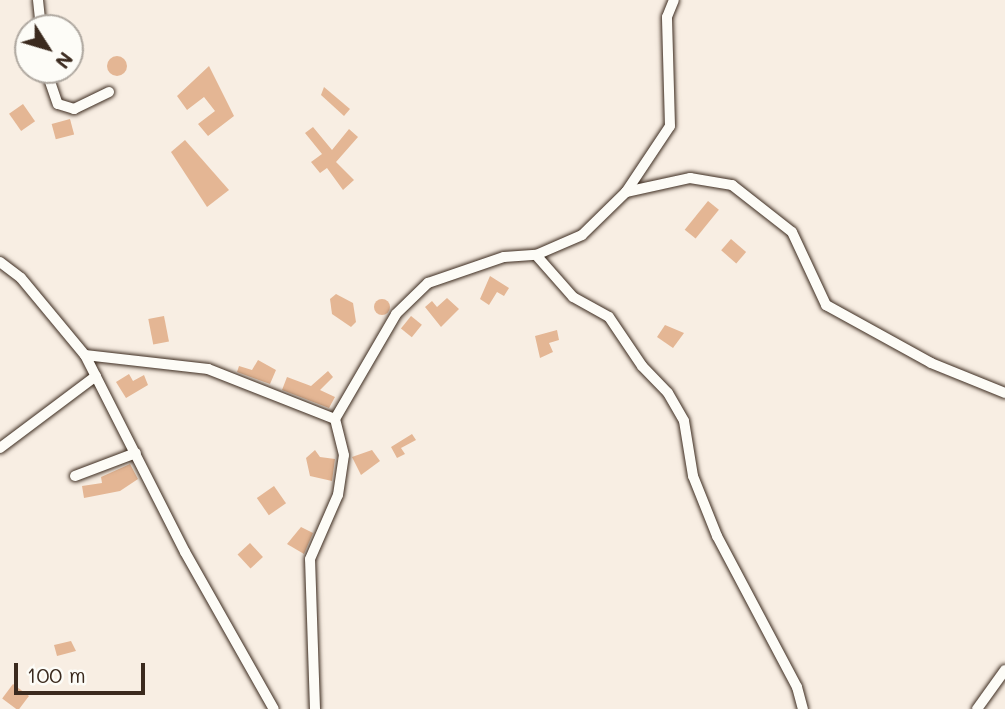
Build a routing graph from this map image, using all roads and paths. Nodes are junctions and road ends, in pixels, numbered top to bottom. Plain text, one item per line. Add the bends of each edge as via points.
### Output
1 (674, 0) edge
2 (51, 84) edge
3 (109, 93) dead end
4 (626, 192) junction
5 (536, 256) junction
6 (0, 262) edge
7 (85, 355) junction
8 (96, 376) junction
9 (1005, 393) edge
10 (335, 419) junction
11 (0, 448) edge
12 (136, 453) junction
13 (75, 476) dead end
14 (1005, 670) edge
15 (274, 709) edge
16 (315, 709) edge
17 (803, 709) edge
18 (976, 709) edge

1 - 4 street via 667,17 670,126
2 - 3 street via 58,104 74,109
4 - 5 street via 582,235
4 - 9 street via 690,178 732,186 792,232 827,305 931,363
5 - 10 street via 503,257 428,283 396,314
5 - 17 street via 573,297 609,317 642,366 668,393 684,421 693,476 717,536 797,687
6 - 7 street via 21,278
7 - 8 street
7 - 10 street via 208,369
8 - 11 street
8 - 12 street
10 - 16 street via 344,454 338,495 310,559
12 - 13 street
12 - 15 street
14 - 18 street

